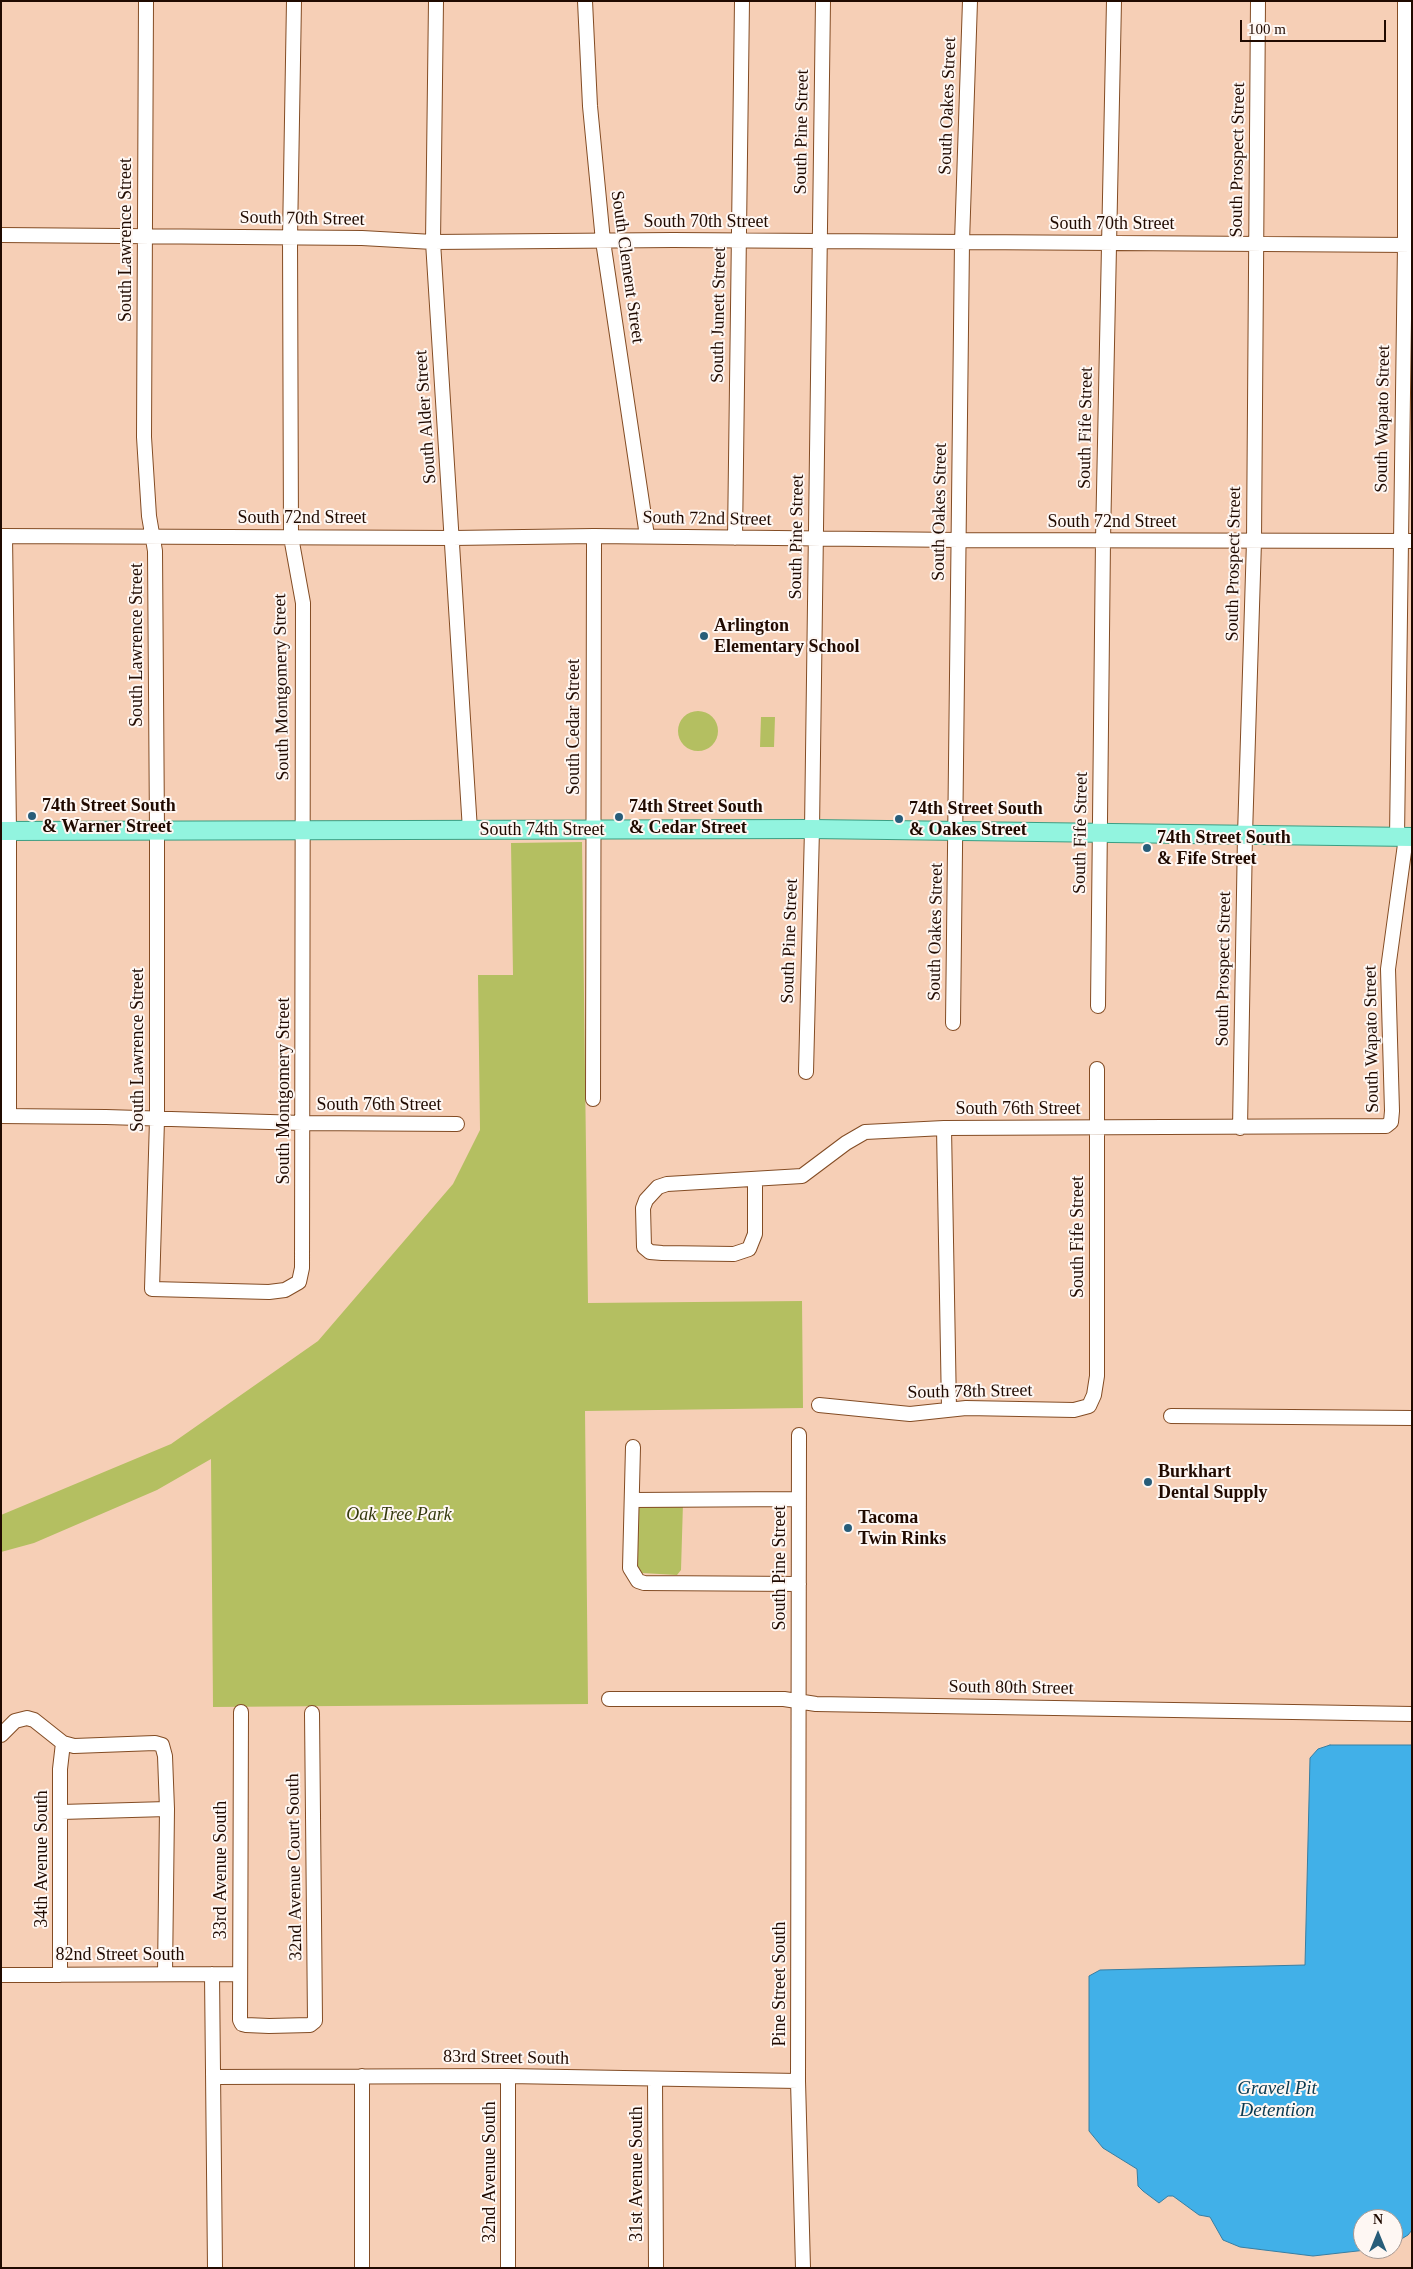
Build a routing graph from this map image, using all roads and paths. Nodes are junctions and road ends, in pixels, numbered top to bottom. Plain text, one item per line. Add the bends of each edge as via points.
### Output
1 (146, 1) edge
2 (294, 1) edge
3 (436, 1) edge
4 (585, 1) edge
5 (742, 1) edge
6 (823, 1) edge
7 (970, 1) edge
8 (1114, 1) edge
9 (1258, 1) edge
10 (1405, 1) edge
11 (1, 235) edge
12 (145, 236) junction
13 (290, 238) junction
14 (739, 240) junction
15 (603, 241) junction
16 (818, 241) junction
17 (433, 242) junction
18 (962, 242) junction
19 (1108, 243) junction
20 (1256, 244) junction
21 (1409, 245) edge
22 (3, 536) edge
23 (153, 536) junction
24 (291, 536) junction
25 (594, 536) junction
26 (647, 536) junction
27 (453, 538) junction
28 (735, 538) junction
29 (816, 539) junction
30 (959, 540) junction
31 (1103, 540) junction
32 (1254, 541) junction
33 (1406, 541) edge
34 (594, 829) junction
35 (812, 829) junction
36 (5, 830) edge
37 (157, 830) junction
38 (470, 830) junction
39 (302, 831) junction
40 (956, 831) junction
41 (1100, 833) junction
42 (1245, 834) junction
43 (1405, 837) edge
44 (1098, 1006) dead end
45 (953, 1023) dead end
46 (1097, 1069) dead end
47 (806, 1072) dead end
48 (593, 1099) dead end
49 (5, 1116) edge
50 (157, 1120) junction
51 (1391, 1122) joint
52 (302, 1123) junction
53 (457, 1124) dead end
54 (1096, 1127) junction
55 (944, 1128) junction
56 (1240, 1128) junction
57 (755, 1180) junction
58 (299, 1282) joint
59 (1097, 1376) joint
60 (819, 1405) dead end
61 (949, 1409) junction
62 (1171, 1416) dead end
63 (1412, 1418) edge
64 (799, 1434) dead end
65 (633, 1446) dead end
66 (799, 1499) junction
67 (632, 1500) junction
68 (800, 1584) junction
69 (609, 1698) dead end
70 (798, 1701) junction
71 (241, 1712) dead end
72 (312, 1713) dead end
73 (1412, 1714) edge
74 (1, 1736) edge
75 (63, 1743) junction
76 (167, 1809) junction
77 (61, 1812) junction
78 (60, 1974) junction
79 (165, 1974) junction
80 (212, 1974) junction
81 (239, 1974) junction
82 (1, 1975) edge
83 (246, 2025) joint
84 (214, 2076) junction
85 (362, 2076) junction
86 (508, 2076) junction
87 (655, 2079) junction
88 (798, 2081) junction
89 (215, 2268) edge
90 (362, 2268) edge
91 (508, 2268) edge
92 (656, 2268) edge
93 (803, 2268) edge

1 - 12 street, South Lawrence Street
2 - 13 street, South Montgomery Street
3 - 17 street, South Alder Street
4 - 15 street, South Clement Street via 590,106
5 - 14 street, South Junett Street
6 - 16 street, South Pine Street
7 - 18 street, South Oakes Street
8 - 19 street, South Fife Street
9 - 20 street, South Prospect Street
10 - 21 street, South Wapato Street
11 - 12 street, South 70th Street
12 - 13 street, South 70th Street
12 - 23 street, South Lawrence Street via 144,437
13 - 17 street, South 70th Street
13 - 24 street, South Montgomery Street
14 - 15 street, South 70th Street
14 - 16 street, South 70th Street
14 - 28 street, South Junett Street
15 - 17 street, South 70th Street
15 - 26 street, South Clement Street
16 - 18 street, South 70th Street
16 - 29 street, South Pine Street
17 - 27 street, South Alder Street
18 - 19 street, South 70th Street
18 - 30 street, South Oakes Street
19 - 20 street, South 70th Street
19 - 31 street, South Fife Street
20 - 21 street, South 70th Street
20 - 32 street, South Prospect Street
21 - 33 street, South Wapato Street
22 - 23 street, South 72nd Street
22 - 36 street
23 - 24 street, South 72nd Street
23 - 37 street, South Lawrence Street
24 - 27 street, South 72nd Street
24 - 39 street, South Montgomery Street via 303,604
25 - 26 street, South 72nd Street
25 - 27 street, South 72nd Street
25 - 34 street, South Cedar Street
26 - 28 street, South 72nd Street
27 - 38 street, South Alder Street
28 - 29 street, South 72nd Street
29 - 30 street, South 72nd Street
29 - 35 street, South Pine Street
30 - 31 street, South 72nd Street
30 - 40 street, South Oakes Street
31 - 32 street, South 72nd Street
31 - 41 street, South Fife Street
32 - 33 street, South 72nd Street
32 - 42 street, South Prospect Street
33 - 43 street, South Wapato Street
34 - 35 main road, South 74th Street
34 - 38 main road, South 74th Street
34 - 48 street, South Cedar Street
35 - 40 main road, South 74th Street
35 - 47 street, South Pine Street
36 - 37 main road, South 74th Street
36 - 49 street
37 - 39 main road, South 74th Street
37 - 50 street, South Lawrence Street
38 - 39 main road, South 74th Street
39 - 52 street, South Montgomery Street
40 - 41 main road, South 74th Street
40 - 45 street, South Oakes Street
41 - 42 main road, South 74th Street
41 - 44 street, South Fife Street
42 - 43 main road, South 74th Street
42 - 56 street, South Prospect Street
43 - 51 street, South Wapato Street via 1388,969
46 - 54 street, South Fife Street
49 - 50 street, South 76th Street via 106,1116
50 - 52 street, South 76th Street
50 - 58 street, South Lawrence Street via 152,1289 269,1292 285,1290
51 - 56 street, South 76th Street via 1381,1128
52 - 53 street, South 76th Street
52 - 58 street, South Montgomery Street via 302,1268
54 - 55 street, South 76th Street
54 - 56 street, South 76th Street
54 - 59 street, South Fife Street
55 - 57 street, South 76th Street via 865,1132 802,1176
55 - 61 street
57 - 57 street, South 76th Street via 658,1187 643,1208 646,1250 734,1254 749,1249 754,1234
59 - 61 street, South 78th Street via 1093,1400 1084,1409
60 - 61 street, South 78th Street via 910,1414
62 - 63 street
64 - 66 street, South Pine Street
65 - 67 street
66 - 67 street
66 - 68 street, South Pine Street
67 - 68 street via 630,1568 634,1577 644,1583
68 - 70 street, South Pine Street
69 - 70 street, South 80th Street via 784,1698
70 - 73 street, South 80th Street via 816,1704
70 - 88 street, Pine Street South
71 - 81 street, 33rd Avenue South
72 - 83 street, 32nd Avenue Court South via 315,2021 310,2025
74 - 75 street via 15,1721 30,1718
75 - 76 street via 74,1746 162,1745
75 - 77 street, 34th Avenue South
76 - 77 street
76 - 79 street
77 - 78 street, 34th Avenue South
78 - 79 street, 82nd Street South
78 - 82 street, 82nd Street South
79 - 80 street, 82nd Street South
80 - 81 street, 82nd Street South
80 - 84 street
81 - 83 street, 33rd Avenue South via 240,2020
84 - 85 street, 83rd Street South
84 - 89 street
85 - 86 street, 83rd Street South
85 - 90 street
86 - 87 street, 83rd Street South
86 - 91 street, 32nd Avenue South
87 - 88 street, 83rd Street South
87 - 92 street, 31st Avenue South
88 - 93 street, Pine Street South

